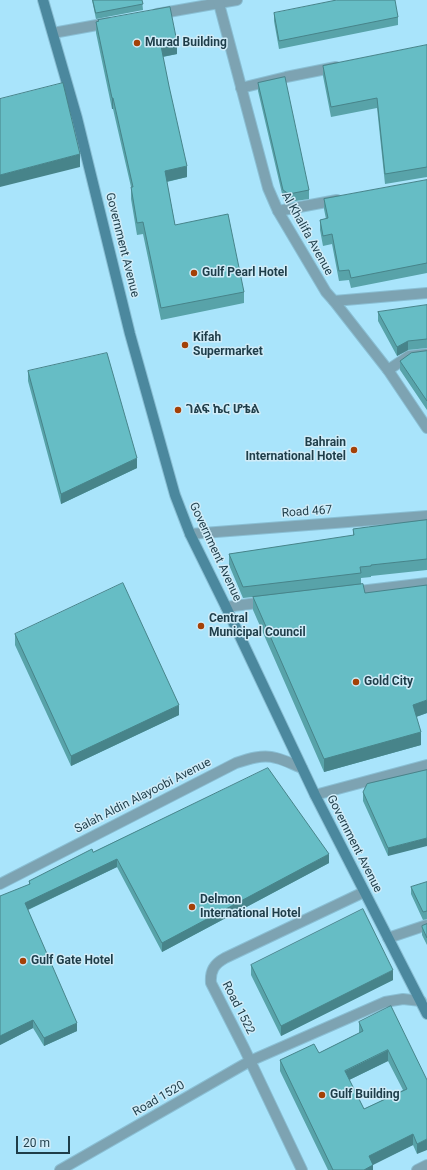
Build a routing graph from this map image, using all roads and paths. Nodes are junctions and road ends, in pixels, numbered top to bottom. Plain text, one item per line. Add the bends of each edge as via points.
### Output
1 (43, 0) edge
2 (237, 0) edge
3 (218, 1) edge
4 (151, 15) edge
5 (121, 20) edge
6 (53, 33) junction
7 (346, 65) edge
8 (241, 88) junction
9 (344, 198) edge
10 (278, 211) junction
11 (427, 293) edge
12 (334, 301) junction
13 (427, 354) edge
14 (388, 370) junction
15 (427, 428) edge
16 (427, 516) edge
17 (190, 534) junction
18 (427, 583) edge
19 (342, 593) edge
20 (272, 601) edge
21 (226, 607) junction
22 (427, 764) edge
23 (302, 768) junction
24 (315, 795) junction
25 (0, 884) edge
26 (364, 892) junction
27 (427, 925) edge
28 (388, 938) junction
29 (421, 1001) junction
30 (427, 1014) edge
31 (250, 1061) junction
32 (427, 1165) edge
33 (60, 1170) edge
34 (302, 1170) edge
35 (417, 1170) edge

1 - 6 main road, Government Avenue
2 - 3 street
3 - 4 street
3 - 8 street, Al Khalifa Avenue
5 - 6 street
6 - 17 main road, Government Avenue via 77,118 130,334 175,495
7 - 8 street
8 - 10 street, Al Khalifa Avenue via 268,188
9 - 10 street
10 - 12 street, Al Khalifa Avenue via 326,292
11 - 12 street
12 - 14 street, Al Khalifa Avenue
13 - 14 street via 408,356
14 - 15 street, Al Khalifa Avenue
16 - 17 street, Road 467
17 - 21 main road, Government Avenue
18 - 19 street
20 - 21 street
21 - 23 main road, Government Avenue
22 - 24 street
23 - 24 main road, Government Avenue
23 - 25 street, Salah Aldin Alayoobi Avenue via 275,757 248,759 236,763
24 - 26 main road, Government Avenue
26 - 28 main road, Government Avenue
26 - 31 street, Road 1522 via 225,958 213,968 210,983
27 - 28 street
28 - 29 main road, Government Avenue
29 - 30 main road, Government Avenue
29 - 31 street via 403,999 385,1002
31 - 33 street, Road 1520
31 - 34 street, Road 1522
32 - 35 street

